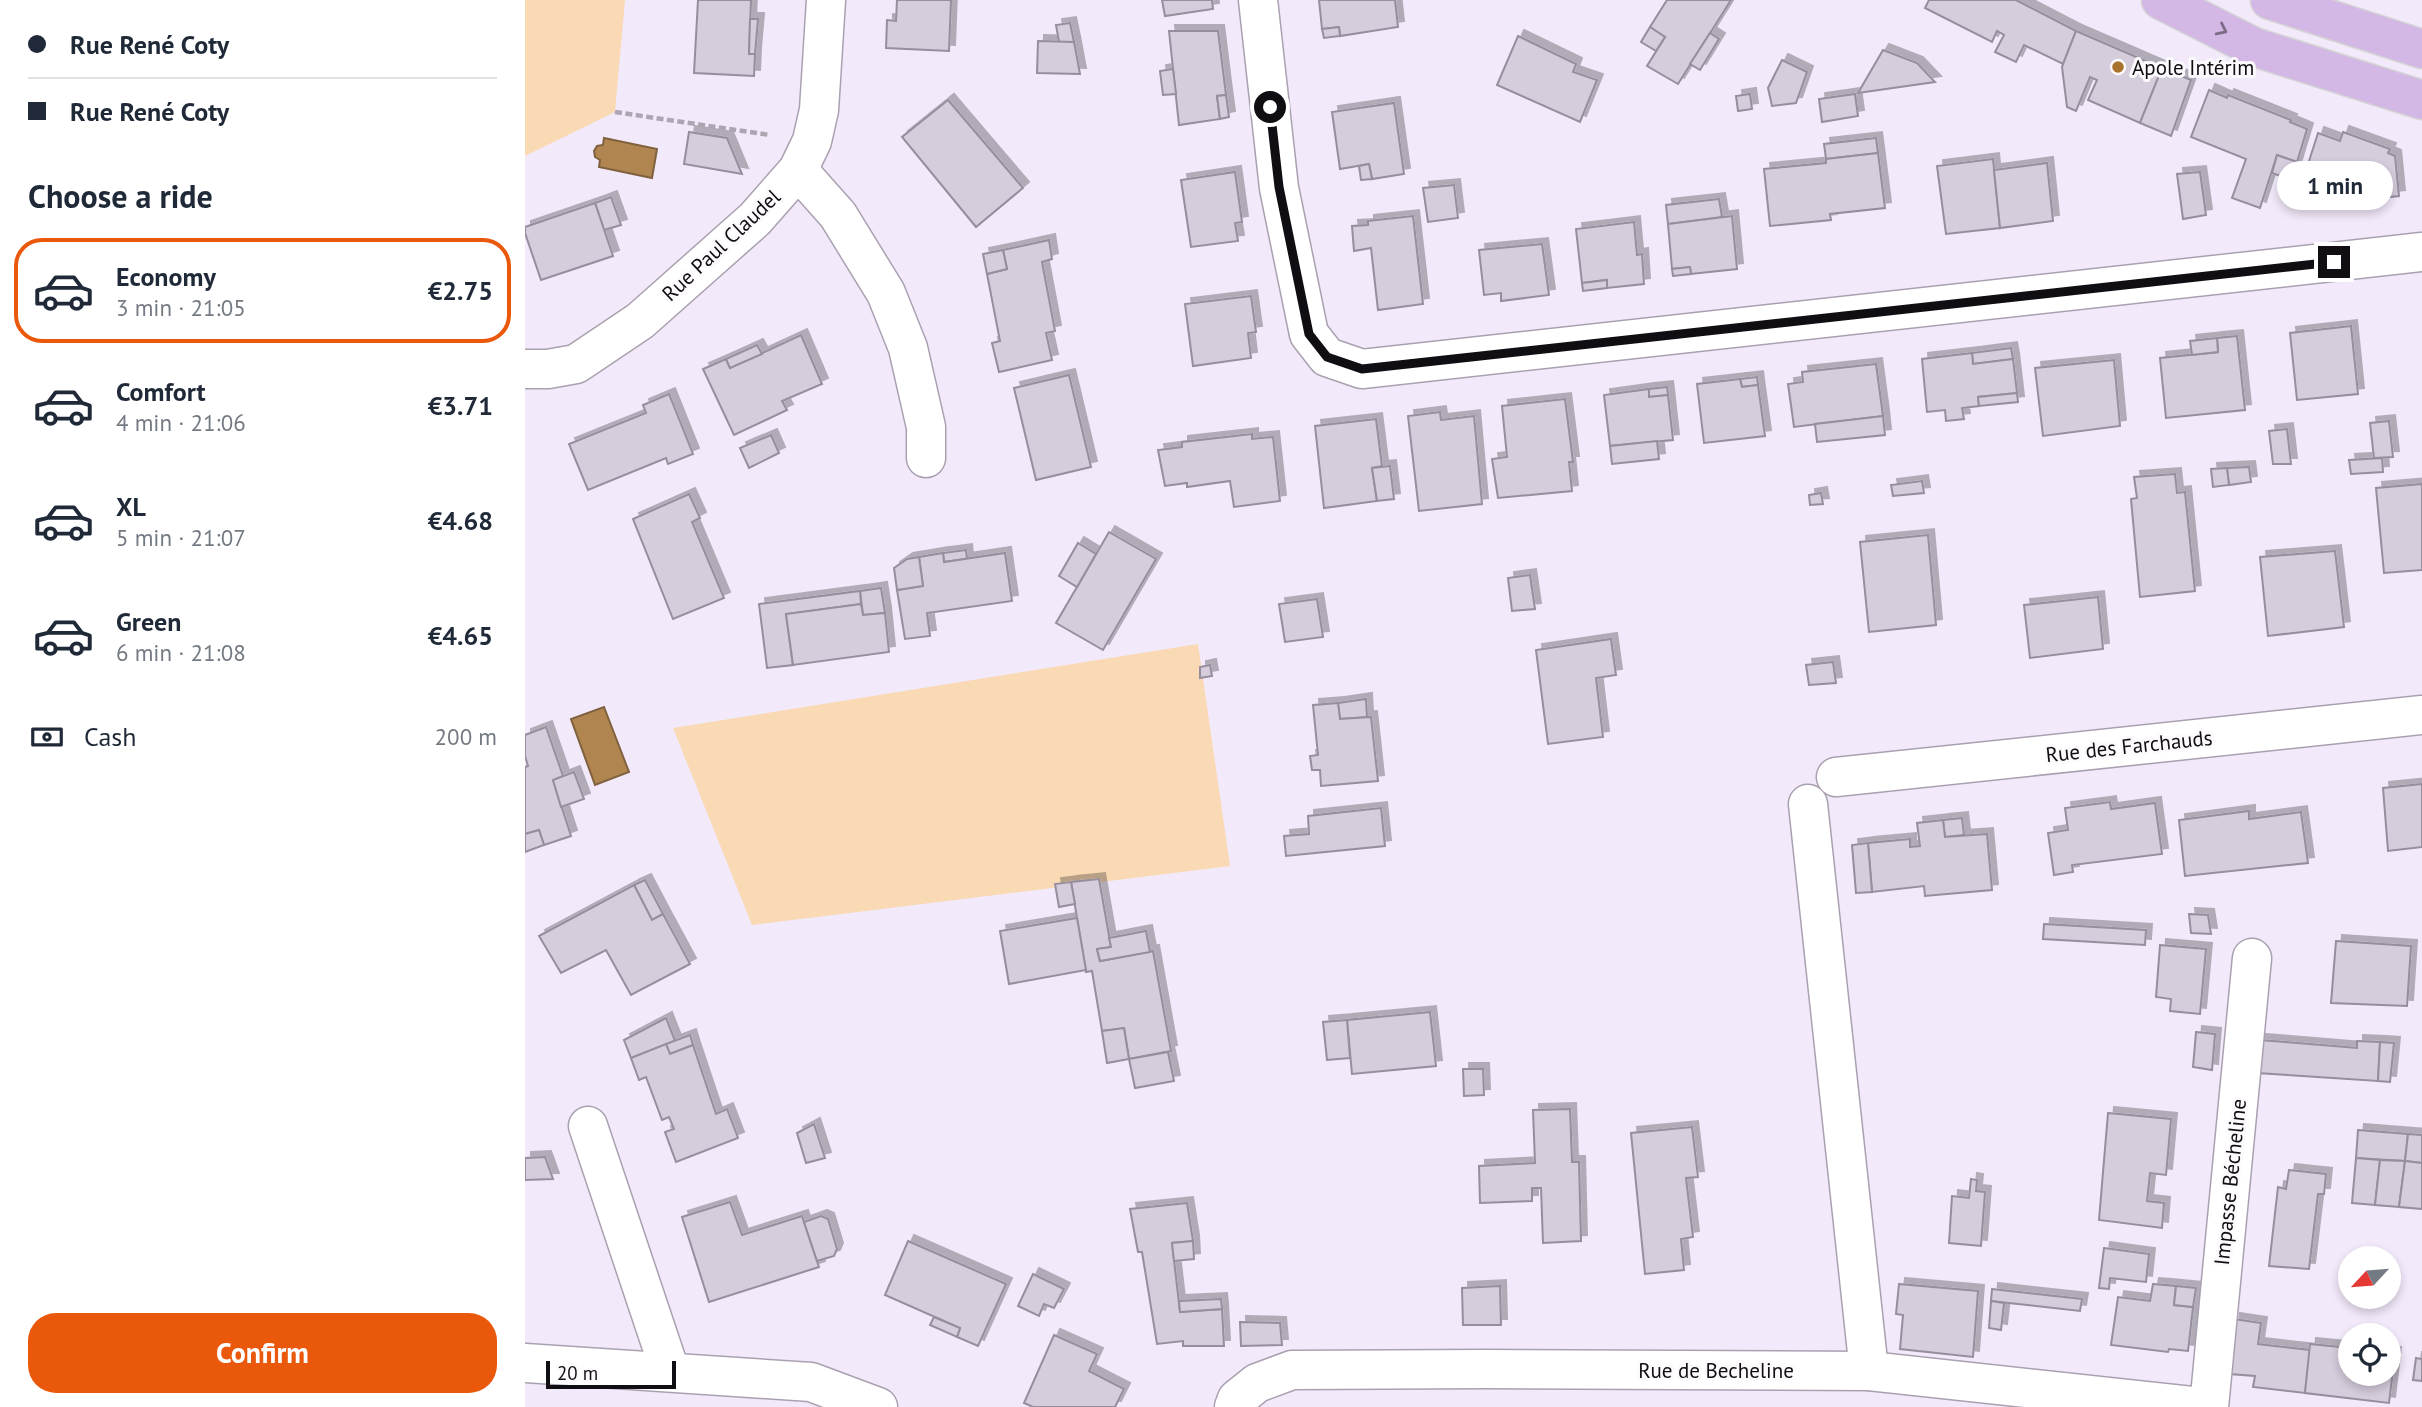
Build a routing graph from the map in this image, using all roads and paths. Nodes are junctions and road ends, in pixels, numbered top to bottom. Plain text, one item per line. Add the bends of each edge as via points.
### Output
1 (826, 0) edge
2 (1258, 0) edge
3 (2161, 0) edge
4 (2270, 0) edge
5 (2331, 11) edge
6 (2422, 49) edge
7 (2422, 100) edge
8 (615, 112) dead end
9 (805, 156) junction
10 (2422, 252) edge
11 (525, 369) edge
12 (926, 458) dead end
13 (2422, 715) edge
14 (1836, 777) dead end
15 (1808, 804) dead end
16 (2252, 958) dead end
17 (588, 1126) dead end
18 (525, 1363) edge
19 (670, 1371) junction
20 (1869, 1371) junction
21 (1236, 1403) edge
22 (879, 1407) edge
23 (2201, 1407) edge
24 (2209, 1407) edge

1 - 9 street, Rue Paul Claudel via 819,110
2 - 10 street via 1279,187 1309,334 1327,357 1362,369
3 -> 7 main road via 2254,47
4 - 5 main road
5 - 6 main road
8 - 9 path
9 - 11 street, Rue Paul Claudel via 755,219 640,321 576,364
9 - 12 street via 886,293 908,348 926,427
13 - 14 street, Rue des Farchauds
15 - 20 street
16 - 24 street, Impasse Bécheline
17 - 19 street
18 - 19 street
19 - 22 street via 811,1382
20 - 21 street, Rue de Becheline via 1291,1370 1257,1383
20 - 23 street, Rue de Becheline

